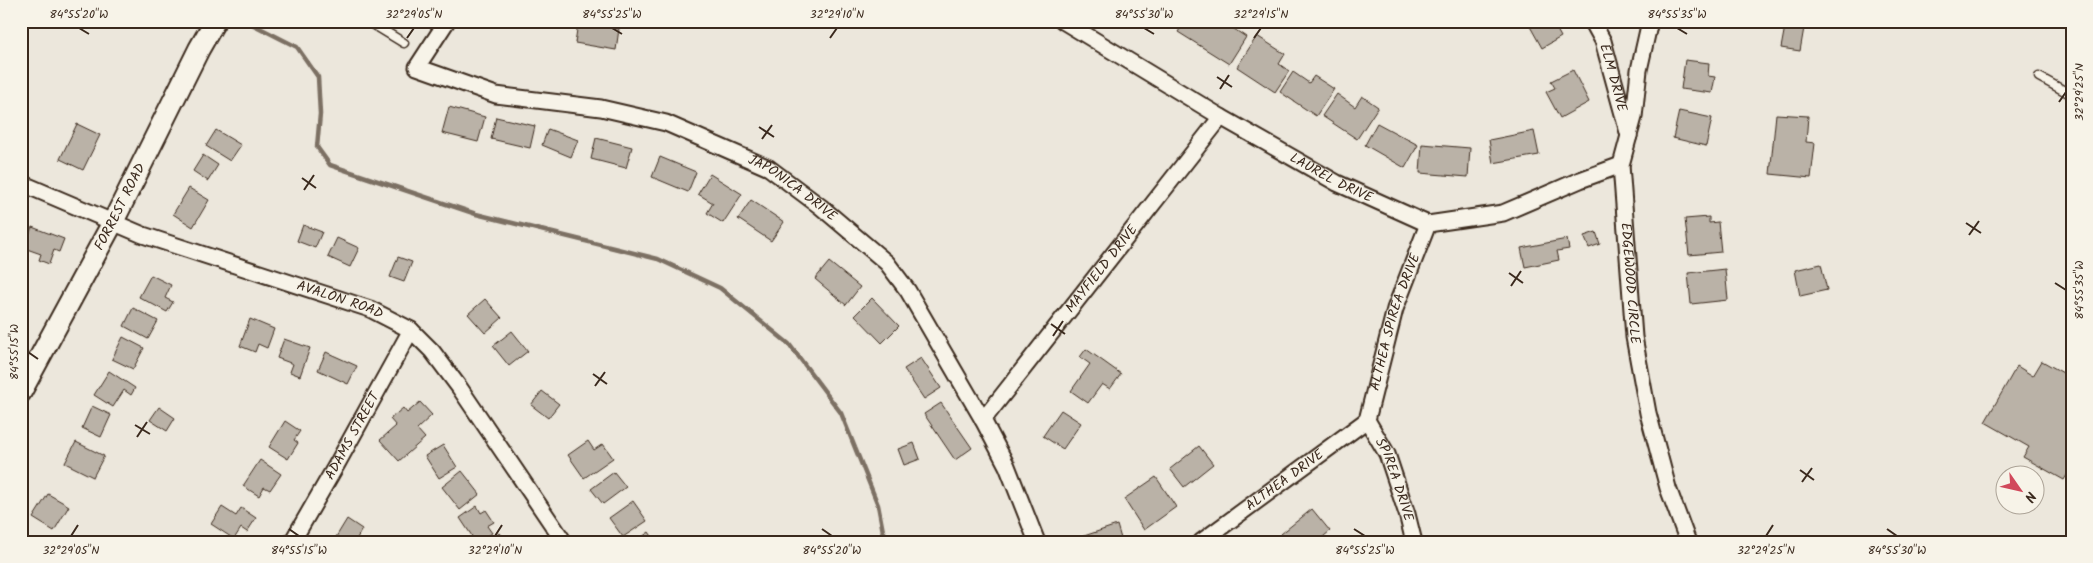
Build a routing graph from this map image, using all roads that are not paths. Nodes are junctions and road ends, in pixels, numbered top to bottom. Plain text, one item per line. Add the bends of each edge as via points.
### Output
1 (368, 21) edge
2 (1063, 21) edge
3 (1592, 21) edge
4 (1650, 21) edge
5 (444, 27) edge
6 (211, 28) edge
7 (404, 43) dead end
8 (2039, 77) dead end
9 (2072, 95) edge
10 (1221, 117) junction
11 (1629, 137) junction
12 (1621, 165) junction
13 (21, 183) edge
14 (113, 222) junction
15 (1428, 224) junction
16 (411, 330) junction
17 (21, 392) edge
18 (983, 420) junction
19 (1367, 420) junction
20 (292, 542) edge
21 (564, 542) edge
22 (1037, 542) edge
23 (1201, 542) edge
24 (1414, 542) edge
25 (1688, 542) edge

1 - 7 lane
2 - 10 street, LAUREL DRIVE
3 - 11 street, ELM DRIVE via 1603,41
4 - 11 street, EDGEWOOD CIRCLE
5 - 18 street, JAPONICA DRIVE via 417,67 496,95 601,108 666,123 769,168 887,263 908,291
6 - 14 main road, FORREST ROAD
8 - 9 lane
10 - 15 street, LAUREL DRIVE via 1337,183
10 - 18 street, MAYFIELD DRIVE
11 - 12 street, EDGEWOOD CIRCLE
12 - 15 street via 1503,213
12 - 25 street, EDGEWOOD CIRCLE via 1634,337 1648,413 1668,488
13 - 14 street, AVALON ROAD
14 - 16 street, AVALON ROAD via 143,235 370,309
14 - 17 main road, FORREST ROAD
15 - 19 street, ALTHEA SPIREA DRIVE via 1395,309
16 - 20 street, ADAMS STREET
16 - 21 street, AVALON ROAD via 432,350 459,387
18 - 22 street, JAPONICA DRIVE via 1007,466
19 - 23 street, ALTHEA DRIVE
19 - 24 street, SPIREA DRIVE via 1387,454

